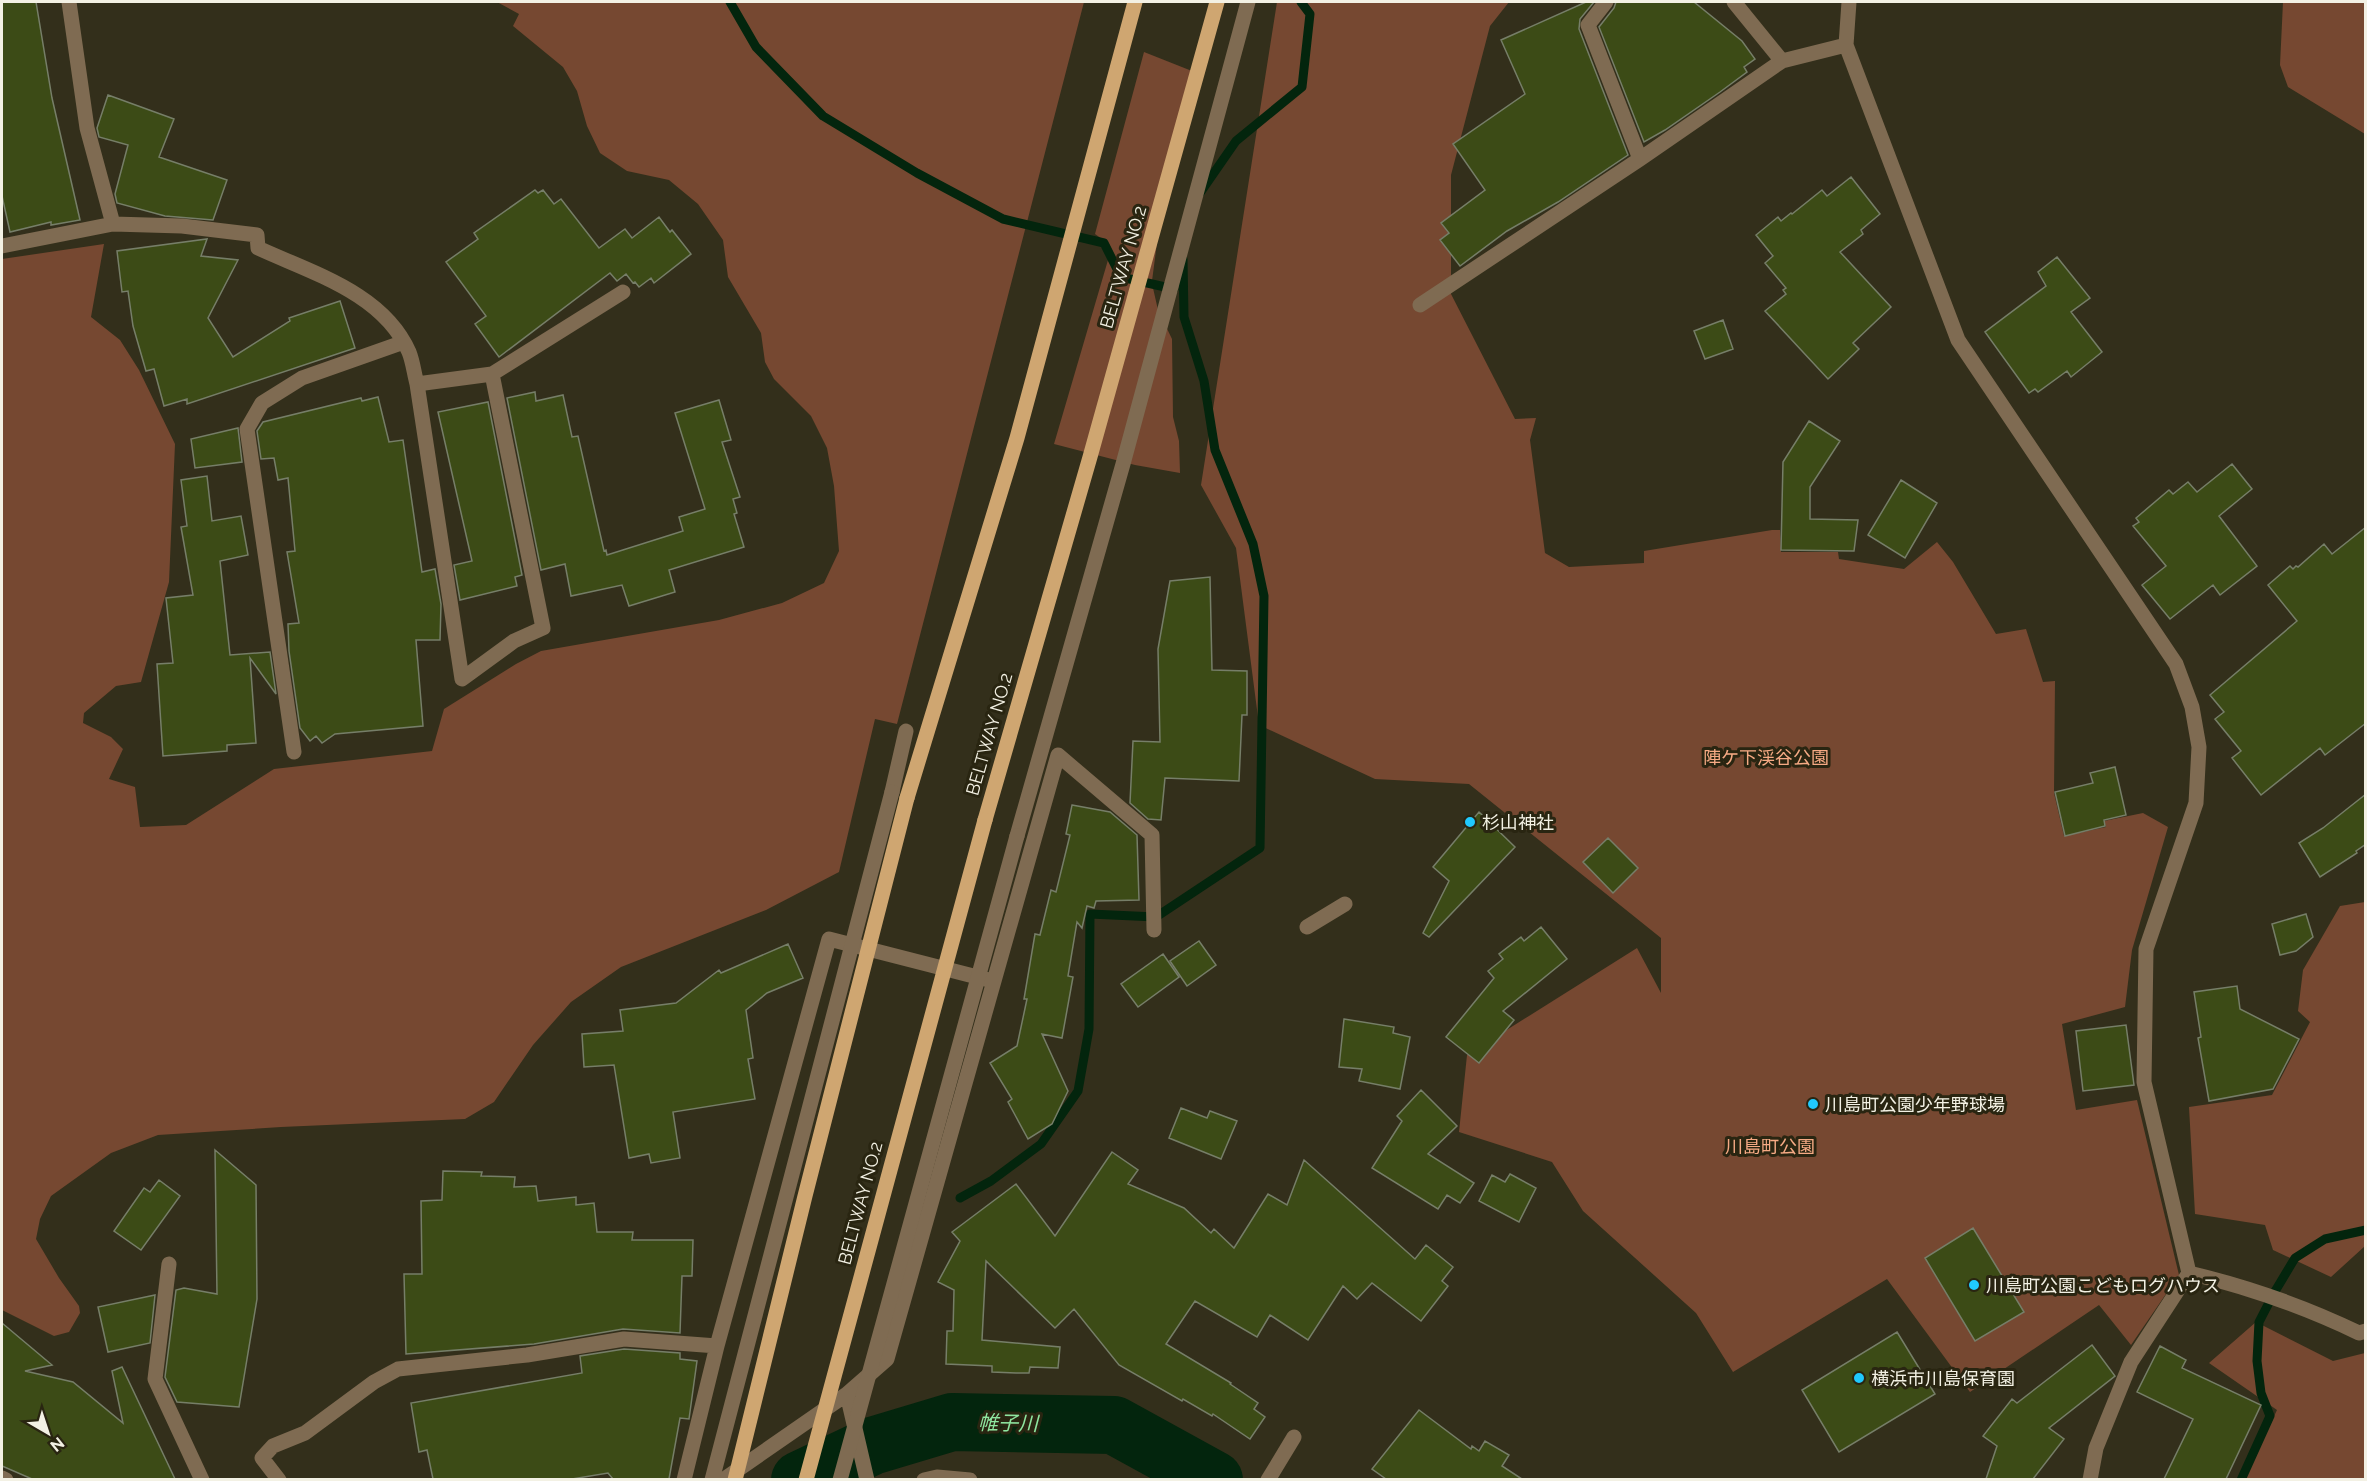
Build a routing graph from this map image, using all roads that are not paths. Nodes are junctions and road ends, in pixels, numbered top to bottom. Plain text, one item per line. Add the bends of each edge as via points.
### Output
1 (69, 2) edge
2 (1135, 2) edge
3 (1217, 2) edge
4 (1248, 2) edge
5 (1606, 2) edge
6 (1734, 2) edge
7 (1849, 2) edge
8 (1846, 45) junction
9 (1782, 61) junction
10 (1640, 159) junction
11 (113, 224) junction
12 (2, 246) edge
13 (623, 292) dead end
14 (1420, 305) dead end
15 (404, 342) junction
16 (492, 374) junction
17 (417, 384) junction
18 (906, 731) dead end
19 (294, 752) dead end
20 (1345, 904) dead end
21 (1154, 926) dead end
22 (1307, 927) dead end
23 (994, 981) junction
24 (169, 1264) dead end
25 (2189, 1273) junction
26 (2366, 1331) edge
27 (717, 1346) junction
28 (847, 1394) junction
29 (1294, 1437) dead end
30 (201, 1479) edge
31 (279, 1479) edge
32 (684, 1479) edge
33 (712, 1479) edge
34 (723, 1479) edge
35 (735, 1479) edge
36 (806, 1479) edge
37 (840, 1479) edge
38 (867, 1479) edge
39 (924, 1479) edge
40 (970, 1479) edge
41 (1269, 1479) edge
42 (2090, 1479) edge

1 - 11 street via 87,128
2 - 35 main road, bridge via 1017,438 907,798
3 - 36 main road, BELTWAY NO.2, bridge via 985,820
4 - 37 street, bridge
5 - 10 street via 1588,26
6 - 9 street
7 - 8 street
8 - 9 street
8 - 25 street via 1958,340 2176,664 2192,707 2199,747 2196,803 2146,949 2144,1082
9 - 10 street
10 - 14 street
11 - 12 street
11 - 15 street via 182,226 258,235 258,248 358,293
13 - 16 street
15 - 17 street
15 - 19 street via 302,378 262,403 247,429
16 - 17 street
16 - 17 street via 543,628 513,641 462,679
18 - 33 street, bridge
20 - 22 street
21 - 23 street via 1152,835 1058,755
23 - 27 street via 829,939
23 - 28 street via 887,1359
24 - 30 street via 155,1379
25 - 26 street via 2228,1282 2324,1316 2359,1333
25 - 42 street via 2131,1362 2096,1448
27 - 31 street via 624,1339 398,1369 305,1433 273,1446 262,1458
27 - 32 street
28 - 34 street
28 - 38 street, bridge
29 - 41 street
39 - 40 street

